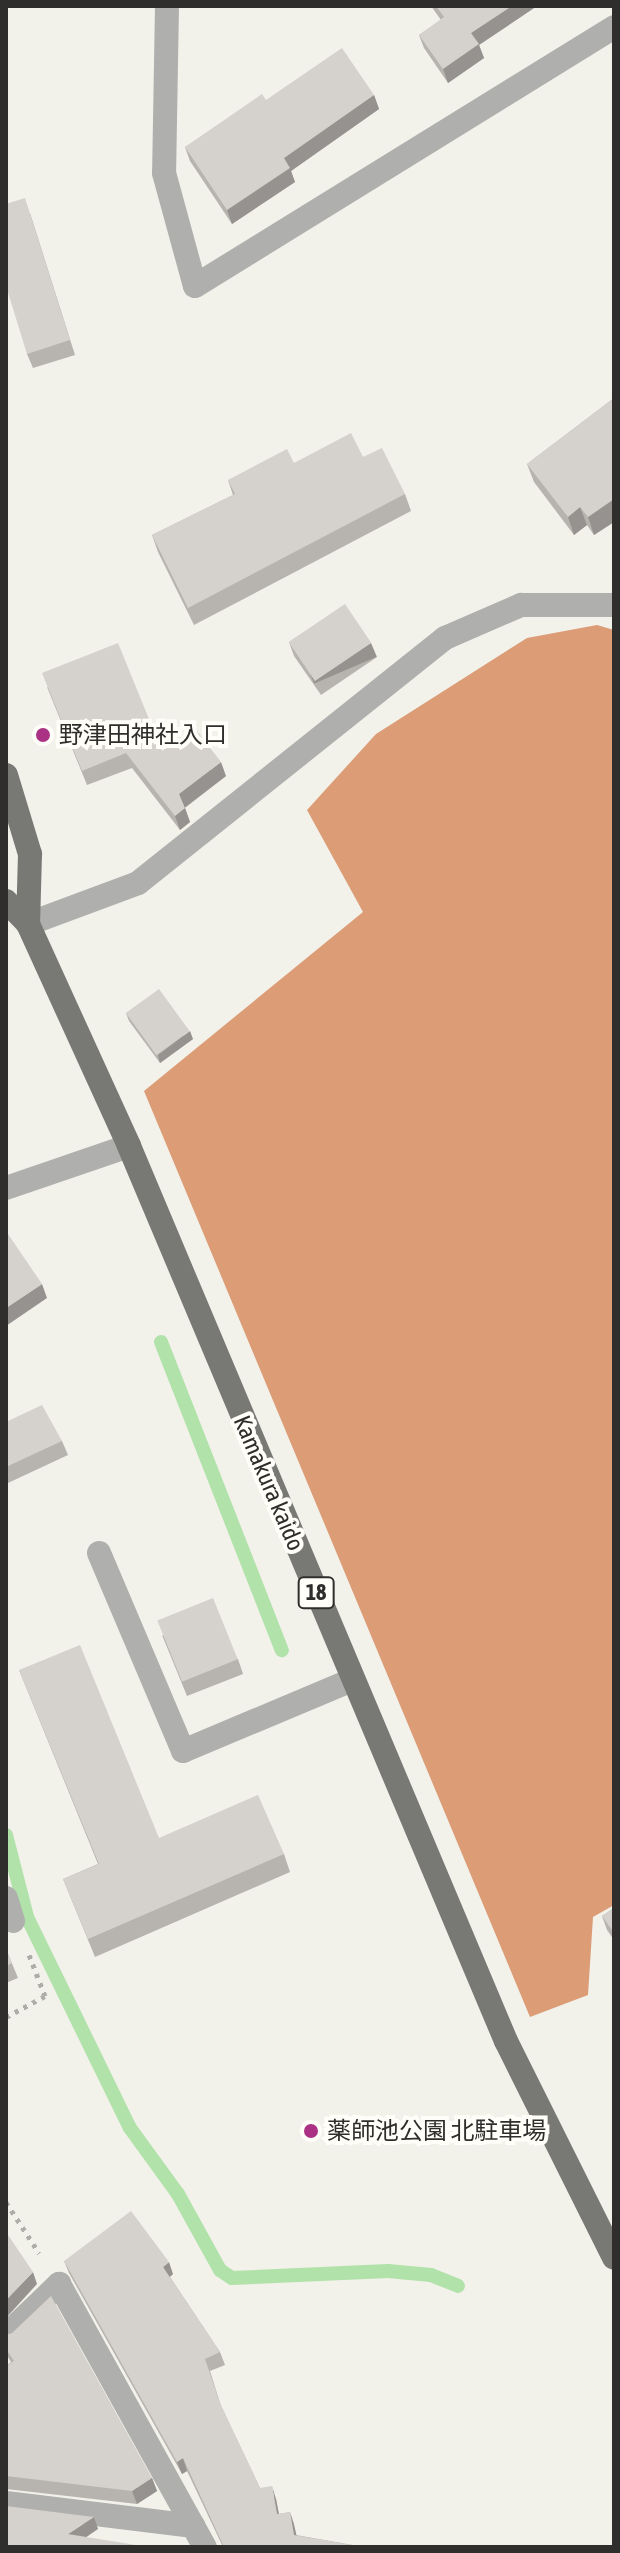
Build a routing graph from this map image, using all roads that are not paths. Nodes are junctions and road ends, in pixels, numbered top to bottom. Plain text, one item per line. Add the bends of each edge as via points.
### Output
1 (167, 6) edge
2 (614, 27) edge
3 (614, 605) edge
4 (6, 775) edge
5 (6, 901) edge
6 (28, 924) junction
7 (129, 1146) junction
8 (6, 1188) edge
9 (99, 1553) dead end
10 (352, 1680) junction
11 (614, 2258) edge
12 (6, 2335) edge
13 (6, 2503) edge
14 (200, 2537) edge

1 - 2 street via 164,173 195,286
3 - 6 street via 521,605 445,638 138,883
4 - 6 main road, Kamakura kaido / 18 via 30,854
5 - 6 main road, Kamakura kaido / 18
6 - 7 main road, Kamakura kaido / 18
7 - 8 street
7 - 10 main road, Kamakura kaido / 18
9 - 10 street via 183,1751
10 - 11 main road, Kamakura kaido / 18 via 506,2041
12 - 14 street via 59,2284
13 - 14 street

